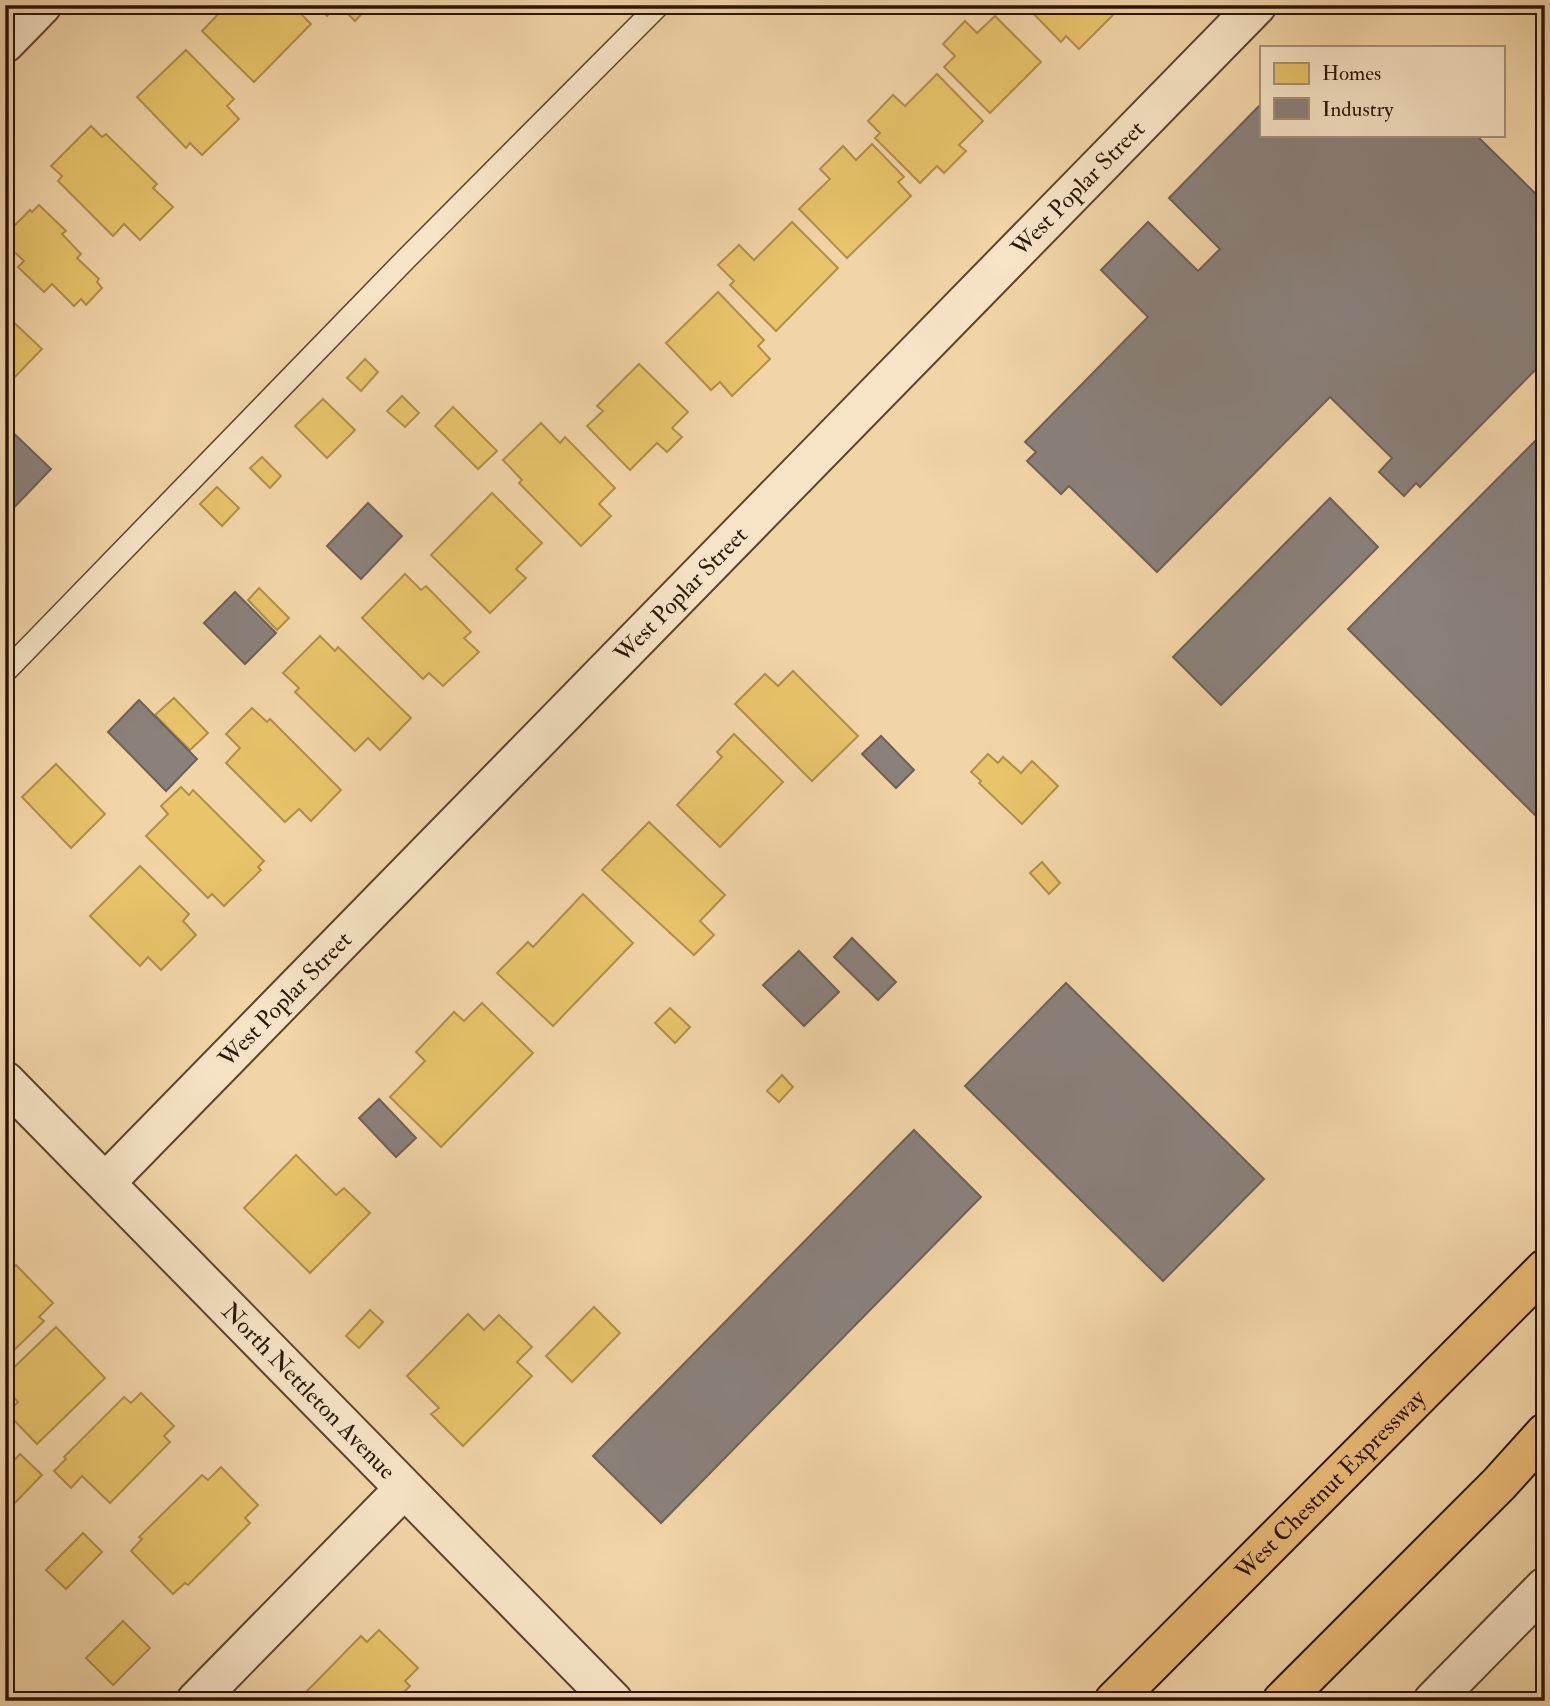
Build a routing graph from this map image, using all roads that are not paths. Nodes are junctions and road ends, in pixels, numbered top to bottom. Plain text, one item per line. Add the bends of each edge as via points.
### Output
1 (43, 5) edge
2 (659, 5) edge
3 (1257, 5) edge
4 (5, 43) edge
5 (5, 672) edge
6 (5, 1081) edge
7 (106, 1182) junction
8 (1545, 1269) edge
9 (1545, 1433) edge
10 (404, 1489) junction
11 (1545, 1587) edge
12 (196, 1701) edge
13 (613, 1701) edge
14 (1114, 1701) edge
15 (1282, 1701) edge
16 (1433, 1701) edge

1 - 4 street
2 - 5 lane
3 - 7 street, West Poplar Street
6 - 7 street, North Nettleton Avenue
7 - 10 street, North Nettleton Avenue
8 - 14 main road, West Chestnut Expressway
9 - 15 main road
10 - 12 street
10 - 13 street, North Nettleton Avenue
11 - 16 street

